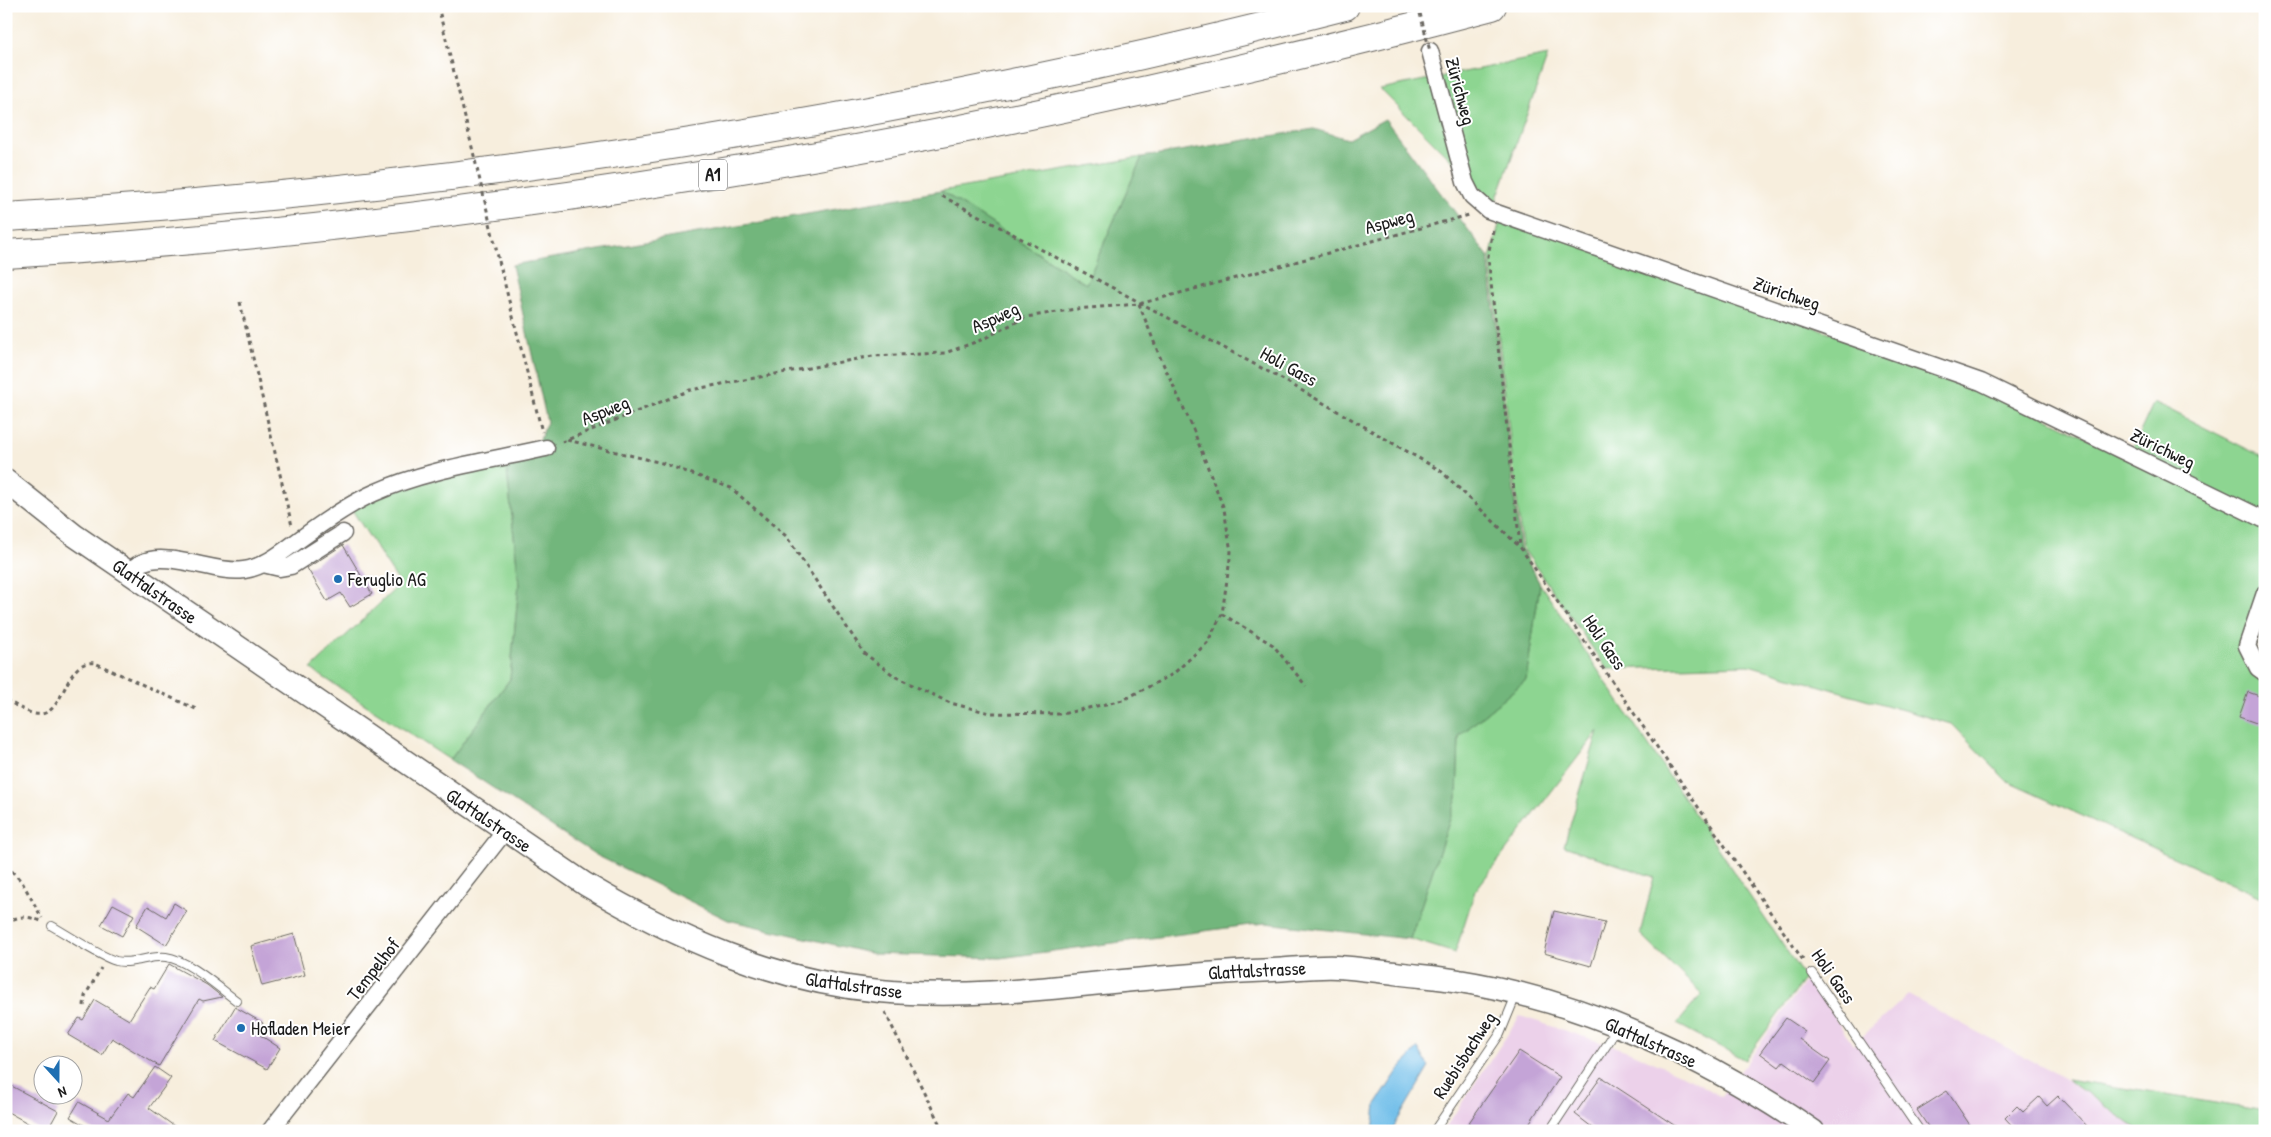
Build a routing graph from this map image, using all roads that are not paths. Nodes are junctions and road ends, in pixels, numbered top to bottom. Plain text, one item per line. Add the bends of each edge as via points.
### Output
1 (1346, 6) edge
2 (1492, 6) edge
3 (1430, 51) road end
4 (6, 217) edge
5 (6, 254) edge
6 (546, 448) road end
7 (6, 481) edge
8 (2265, 520) edge
9 (343, 533) dead end
10 (263, 564) junction
11 (129, 573) junction
12 (2265, 593) edge
13 (2265, 673) edge
14 (505, 832) junction
15 (52, 926) dead end
16 (1812, 973) road end
17 (1516, 993) junction
18 (238, 1002) dead end
19 (1617, 1025) junction
20 (270, 1131) edge
21 (1434, 1131) edge
22 (1553, 1131) edge
23 (1813, 1131) edge
24 (1920, 1131) edge

1 - 4 highway, A1 via 1007,84 710,138 321,190
2 - 5 highway, A1 via 1114,99 734,171 388,220 216,238
3 - 8 street, Zürichweg via 1465,182 1472,196 1493,211 1981,382
6 - 10 street via 393,484 353,504
7 - 11 street, Glattalstrasse
9 - 10 street via 292,566 280,568
10 - 11 street via 246,570 225,571 164,558 141,562
11 - 14 street, Glattalstrasse
12 - 13 street via 2247,646 2258,668
14 - 17 street, Glattalstrasse via 624,907 710,949 789,975 879,991 995,993 1208,972 1336,967 1460,981
14 - 20 street, Tempelhof
15 - 18 lane via 116,961 167,957 190,967
16 - 24 lane, Holi Gass
17 - 19 street, Glattalstrasse
17 - 21 lane, Ruebisbachweg via 1500,1034
19 - 22 lane via 1551,1129
19 - 23 street, Glattalstrasse via 1704,1065 1771,1102

